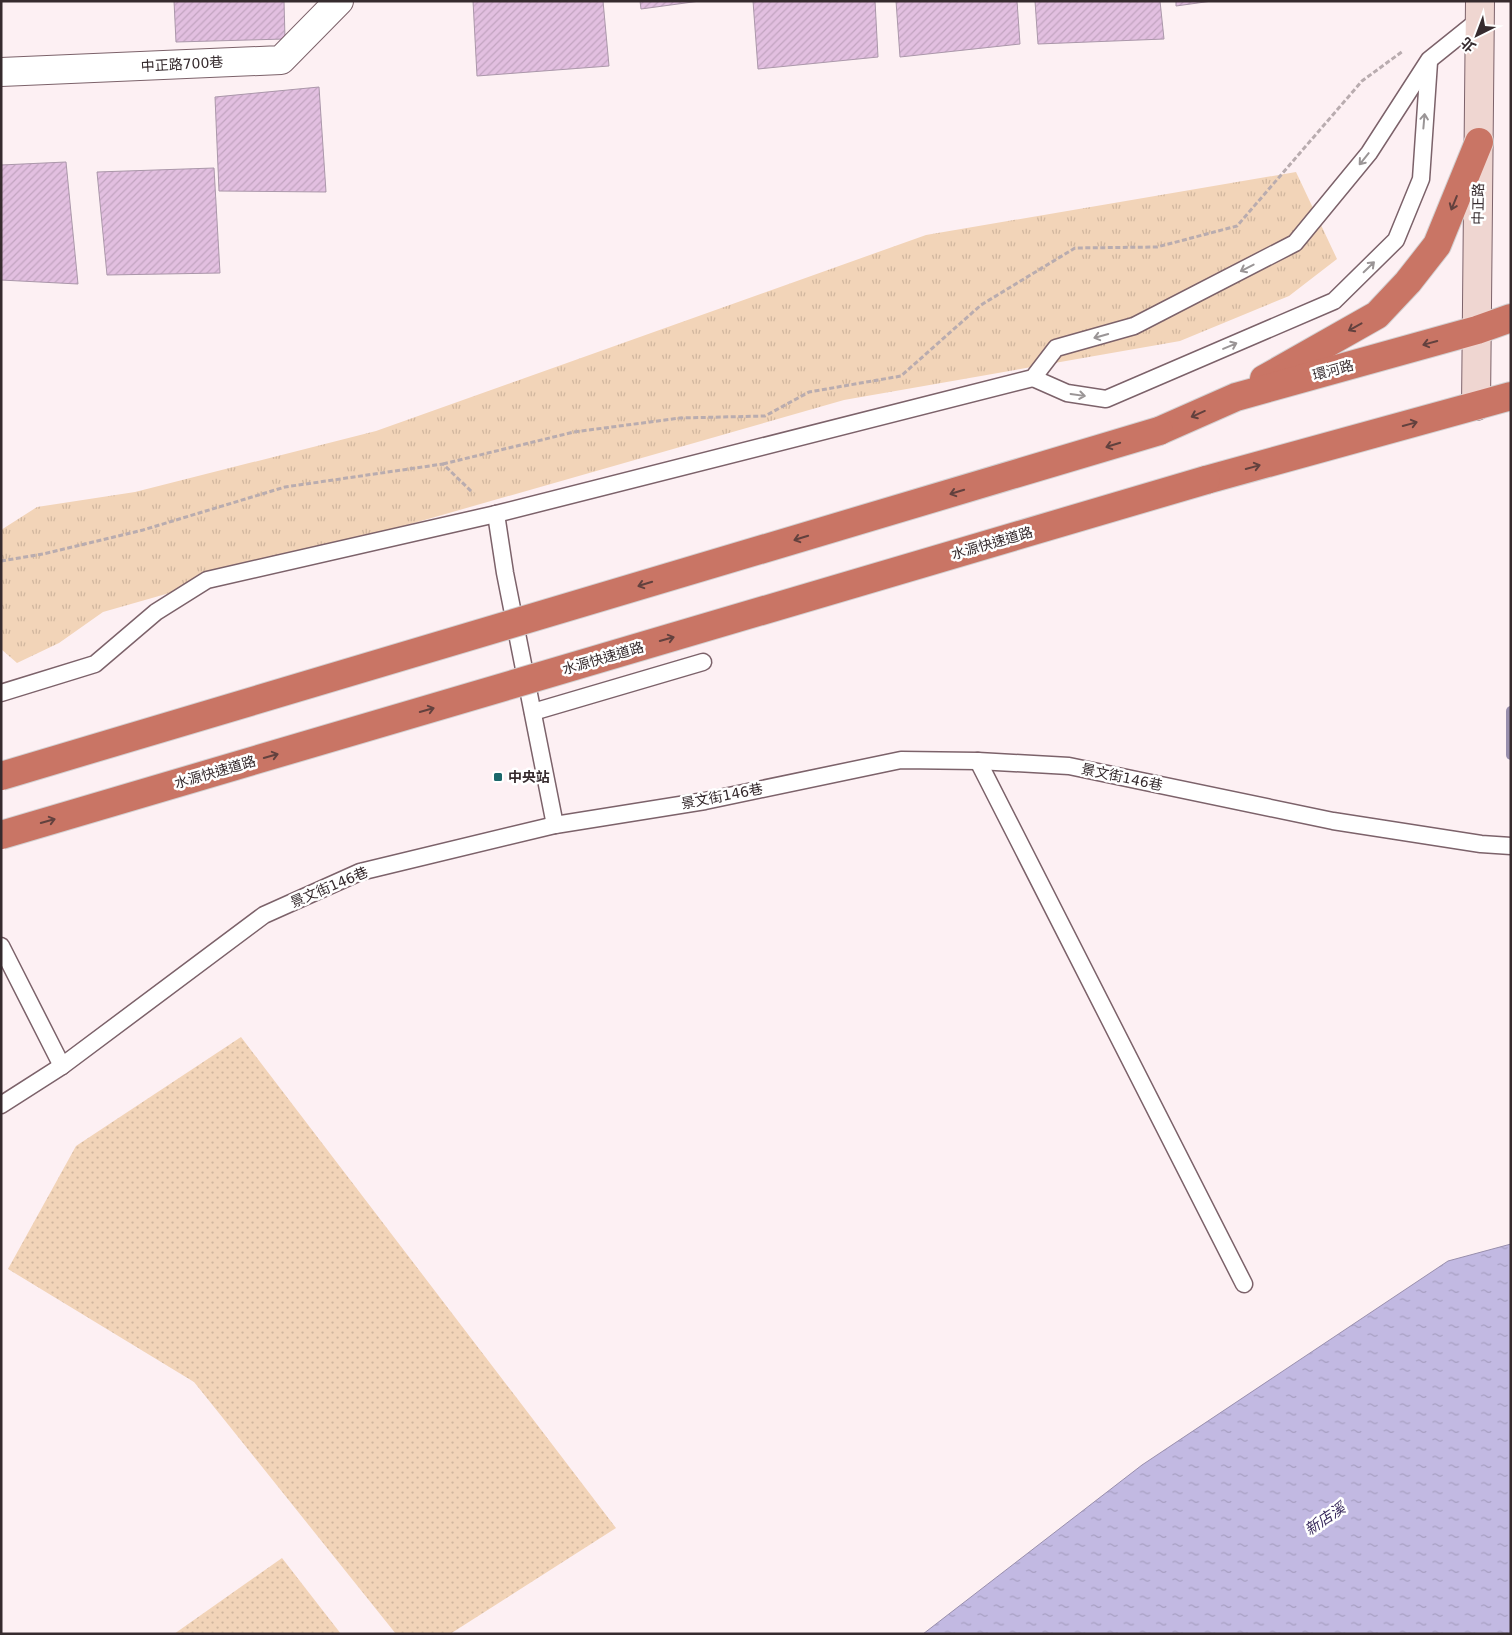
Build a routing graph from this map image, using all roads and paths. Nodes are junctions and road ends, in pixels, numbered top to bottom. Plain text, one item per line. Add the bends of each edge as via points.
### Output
1 (339, 1) edge
2 (1480, 10) edge
3 (1407, 48) dead end
4 (1429, 60) junction
5 (1, 72) edge
6 (1478, 142) junction
7 (1511, 318) edge
8 (1477, 330) junction
9 (1033, 378) junction
10 (1511, 396) edge
11 (1236, 397) junction
12 (1476, 406) junction
13 (443, 464) junction
14 (496, 514) junction
15 (1, 561) edge
16 (702, 662) dead end
17 (1, 693) edge
18 (534, 712) junction
19 (978, 761) junction
20 (1, 776) edge
21 (555, 825) junction
22 (1, 835) edge
23 (1511, 846) edge
24 (1, 946) edge
25 (62, 1066) junction
26 (1, 1105) edge
27 (1244, 1284) dead end

1 - 5 street, 中正路700巷 via 282,60
2 - 4 lane
2 - 6 street, 中正路
3 - 13 path via 1362,81 1237,226 1157,246 1075,248 981,305 901,376 809,392 765,416 680,418 574,432
4 -> 9 lane via 1369,153 1295,243 1134,326 1056,348
9 -> 4 lane via 1067,393 1106,399 1334,301 1396,240 1421,179
6 - 8 street, 中正路
6 -> 11 highway via 1437,245 1377,315
7 - 8 highway, 環河路
8 -> 11 highway, 環河路
8 - 12 street, 中正路
9 - 14 lane
10 - 12 highway
11 -> 20 highway, 環河路, bridge via 1159,431
22 -> 12 highway, 水源快速道路, bridge via 1206,480
13 - 14 path
13 - 15 path via 285,487 143,530
14 - 17 lane via 207,580 156,612 95,664
14 - 18 lane
16 - 18 lane
18 - 21 lane
19 - 21 lane, 景文街146巷 via 901,760 705,800
19 - 23 lane, 景文街146巷 via 1069,766 1333,821
19 - 27 lane
21 - 25 lane, 景文街146巷 via 360,872 264,915
24 - 25 lane
25 - 26 lane, 景文街146巷

